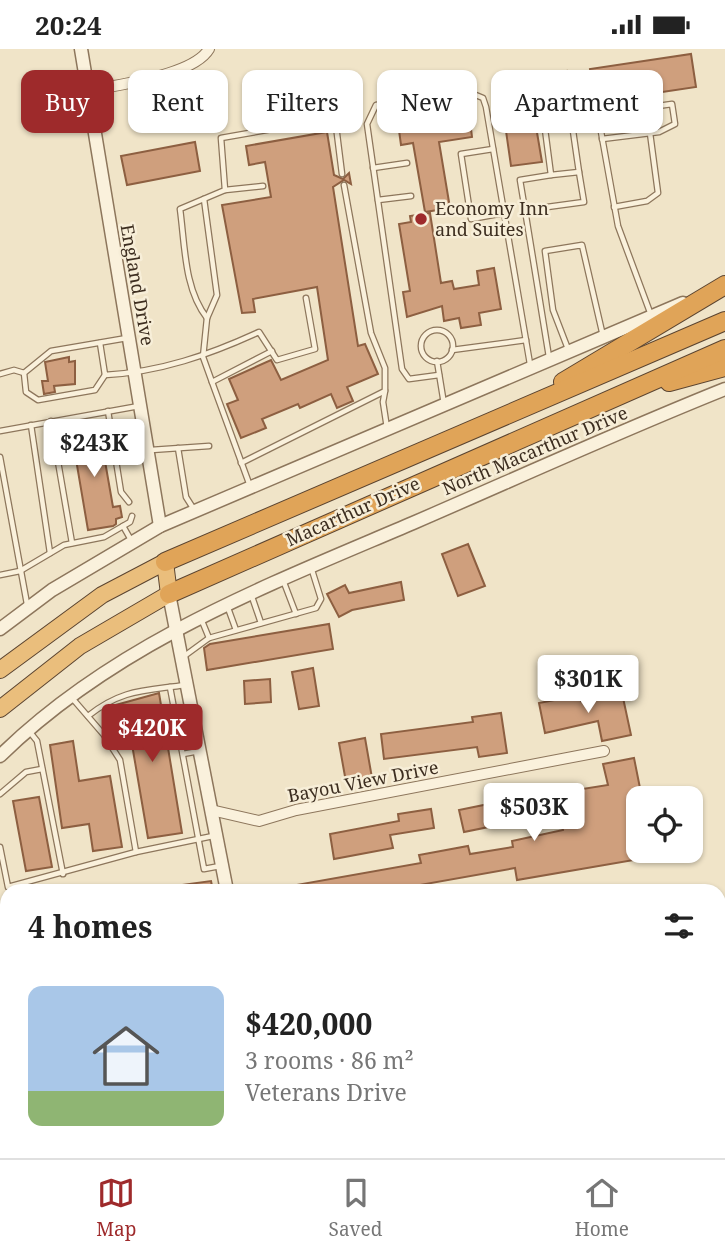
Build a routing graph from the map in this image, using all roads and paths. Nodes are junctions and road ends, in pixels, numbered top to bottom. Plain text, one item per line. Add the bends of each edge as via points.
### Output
1 (81, 49) edge
2 (209, 49) edge
3 (85, 70) edge
4 (114, 85) edge
5 (663, 105) edge
6 (663, 128) edge
7 (96, 133) edge
8 (545, 133) edge
9 (573, 133) edge
10 (601, 133) edge
11 (650, 133) joint
12 (602, 139) junction
13 (493, 149) junction
14 (407, 163) dead end
15 (373, 168) junction
16 (579, 171) junction
17 (342, 174) dead end
18 (551, 175) junction
19 (344, 185) dead end
20 (263, 186) dead end
21 (225, 190) junction
22 (411, 196) dead end
23 (204, 199) junction
24 (378, 200) junction
25 (614, 207) junction
26 (525, 210) junction
27 (504, 213) junction
28 (725, 284) edge
29 (306, 298) dead end
30 (651, 316) junction
31 (207, 318) junction
32 (725, 321) edge
33 (603, 337) junction
34 (128, 338) junction
35 (526, 340) junction
36 (100, 343) junction
37 (725, 349) edge
38 (452, 350) junction
39 (272, 351) junction
40 (569, 351) junction
41 (203, 357) junction
42 (550, 360) junction
43 (437, 361) junction
44 (531, 367) junction
45 (725, 367) edge
46 (23, 373) junction
47 (0, 374) edge
48 (105, 375) junction
49 (135, 375) junction
50 (439, 375) junction
51 (212, 382) junction
52 (725, 389) edge
53 (385, 391) junction
54 (608, 398) junction
55 (444, 405) junction
56 (139, 406) junction
57 (108, 411) junction
58 (518, 411) junction
59 (51, 421) junction
60 (31, 425) junction
61 (388, 430) junction
62 (0, 431) edge
63 (209, 446) dead end
64 (178, 449) junction
65 (147, 450) junction
66 (0, 457) edge
67 (241, 463) junction
68 (251, 488) junction
69 (129, 502) dead end
70 (196, 512) junction
71 (132, 516) dead end
72 (123, 526) junction
73 (160, 526) junction
74 (132, 542) junction
75 (72, 543) junction
76 (50, 553) junction
77 (165, 562) junction
78 (311, 567) junction
79 (20, 571) junction
80 (0, 575) edge
81 (283, 579) junction
82 (250, 593) junction
83 (169, 594) junction
84 (227, 604) junction
85 (28, 608) junction
86 (296, 614) junction
87 (201, 617) junction
88 (261, 623) junction
89 (0, 629) edge
90 (176, 630) junction
91 (236, 630) junction
92 (209, 638) junction
93 (181, 658) junction
94 (0, 670) edge
95 (186, 685) junction
96 (170, 687) junction
97 (72, 697) junction
98 (0, 709) edge
99 (88, 716) junction
100 (28, 731) junction
101 (199, 751) junction
102 (604, 751) dead end
103 (183, 754) junction
104 (0, 756) edge
105 (42, 769) junction
106 (0, 794) edge
107 (211, 810) junction
108 (216, 835) junction
109 (198, 839) junction
110 (0, 847) edge
111 (136, 852) junction
112 (222, 866) junction
113 (63, 874) junction
114 (7, 884) edge
115 (21, 884) edge
116 (226, 884) edge

1 - 3 street, England Drive
2 - 4 street via 182,69
5 - 6 lane via 672,104 675,124
7 - 34 street, England Drive
8 - 18 lane
9 - 16 lane
10 - 12 lane
11 - 12 lane
11 - 25 lane via 658,193 647,201
12 - 25 lane
13 - 15 lane via 483,99 474,92 376,105 367,124
13 - 27 lane
13 - 27 lane via 460,154 471,219
14 - 15 lane
15 - 24 lane
16 - 18 lane
16 - 26 lane via 584,202
17 - 21 lane via 335,118 221,138
18 - 26 lane via 520,180
19 - 53 lane via 371,333 385,368
20 - 21 lane
21 - 23 lane
22 - 24 lane
23 - 31 lane via 216,295
23 - 31 lane via 180,209 192,290
24 - 50 lane via 403,374 409,379
25 - 30 lane
26 - 42 lane
27 - 35 lane
28 - 30 street
28 - 58 highway
29 - 39 lane via 316,349 278,360
30 - 33 street
31 - 41 lane
32 - 58 highway, Macarthur Drive
33 - 40 street
33 - 40 lane via 582,245 545,251 553,310
34 - 36 lane
34 - 49 street, England Drive
35 - 38 lane
35 - 44 lane
36 - 46 lane via 51,351
36 - 48 lane
37 - 54 highway, Macarthur Drive
38 - 43 lane
38 - 43 lane via 446,333 426,334 421,349 427,358
39 - 41 lane via 259,332
39 - 51 lane
40 - 42 street
41 - 49 lane
41 - 51 lane
42 - 44 street
43 - 50 lane
44 - 55 street
45 - 54 highway
46 - 47 lane
46 - 48 lane via 26,392 38,400 94,390
48 - 49 lane
49 - 56 street, England Drive
50 - 55 lane
51 - 67 lane
52 - 78 street, North Macarthur Drive
53 - 61 lane
53 - 67 lane
54 - 83 highway, Macarthur Drive
55 - 61 street
56 - 57 lane
56 - 65 street, England Drive
57 - 59 lane
57 - 69 lane via 121,492
58 - 77 highway, Macarthur Drive
59 - 60 lane
59 - 75 lane
60 - 62 lane
60 - 76 lane
61 - 68 street
63 - 64 lane
64 - 65 lane
64 - 70 lane via 186,497
65 - 73 street, England Drive
66 - 79 lane
67 - 68 lane
68 - 70 street
70 - 73 street
71 - 72 lane
72 - 74 lane
72 - 75 lane via 104,537
73 - 74 street
74 - 85 street
75 - 76 lane
76 - 79 lane
77 - 83 highway
77 - 94 highway, Macarthur Drive via 102,596
78 - 81 street, North Macarthur Drive
78 - 86 lane via 321,602
79 - 80 lane
79 - 85 lane
81 - 82 street, North Macarthur Drive
81 - 86 lane
82 - 84 street, North Macarthur Drive
82 - 88 lane
83 - 90 street
83 - 98 highway, Macarthur Drive via 80,646
84 - 87 street, North Macarthur Drive
84 - 91 lane
85 - 89 street
86 - 88 lane
87 - 90 street, North Macarthur Drive
87 - 92 lane
88 - 91 lane
90 - 93 street
90 - 97 street, North Macarthur Drive
91 - 92 lane
92 - 93 lane
93 - 95 street
95 - 96 lane
95 - 101 street
96 - 99 lane via 109,699
96 - 103 lane
97 - 99 lane
97 - 100 street, North Macarthur Drive
99 - 111 lane via 120,760
100 - 104 street, North Macarthur Drive
100 - 105 lane via 37,741
101 - 103 lane
101 - 107 street
102 - 107 street, Bayou View Drive via 259,821
103 - 109 lane
105 - 106 lane via 26,772
105 - 113 lane
107 - 108 street
108 - 109 lane
108 - 112 street
109 - 111 lane
109 - 112 lane via 204,869
110 - 114 lane
111 - 113 lane
112 - 116 street
113 - 115 lane

